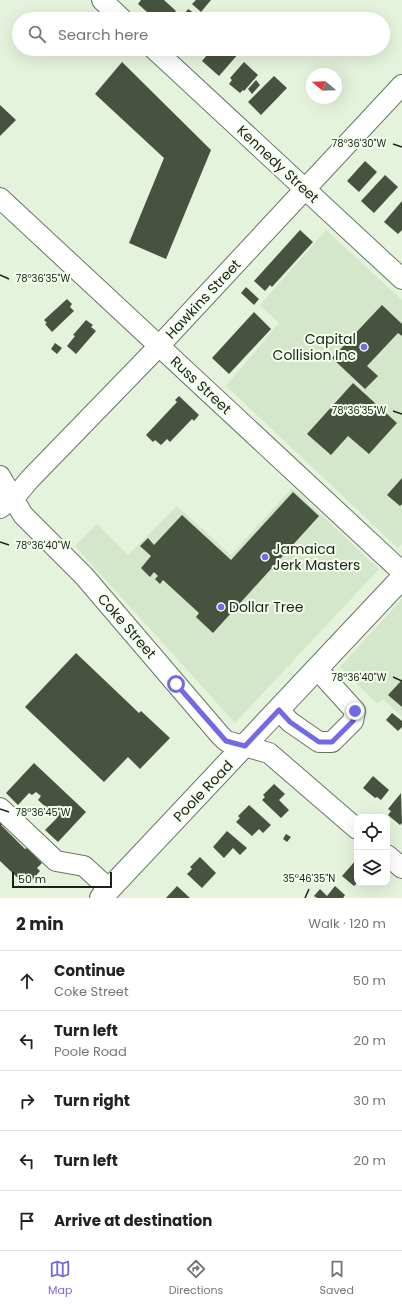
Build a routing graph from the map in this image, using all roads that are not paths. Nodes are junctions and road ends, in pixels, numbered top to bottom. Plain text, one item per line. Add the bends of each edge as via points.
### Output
1 (102, 0) edge
2 (115, 12) edge
3 (162, 56) edge
4 (402, 85) edge
5 (305, 189) junction
6 (0, 198) edge
7 (402, 279) edge
8 (159, 346) junction
9 (0, 476) edge
10 (7, 503) edge
11 (402, 572) edge
12 (402, 578) edge
13 (317, 669) junction
14 (279, 710) junction
15 (245, 746) junction
16 (0, 808) edge
17 (354, 826) edge
18 (390, 858) edge
19 (402, 868) edge
20 (105, 894) edge

1 - 2 street
3 - 5 street, Kennedy Street
4 - 5 street, Hawkins Street
5 - 7 street, Kennedy Street
5 - 8 street, Hawkins Street
6 - 8 street, Russ Street
8 - 10 street, Hawkins Street
8 - 11 street, Russ Street
9 - 10 street, Coke Street
10 - 15 street, Coke Street via 23,515 84,576 220,735 226,741
12 - 13 main road, Poole Road
13 - 14 main road, Poole Road
13 - 14 street via 355,711 353,721 332,742 319,742 290,722
14 - 15 main road, Poole Road
15 - 17 street, Coke Street via 269,753
15 - 20 main road, Poole Road
16 - 20 street via 56,861 84,866
18 - 19 street

